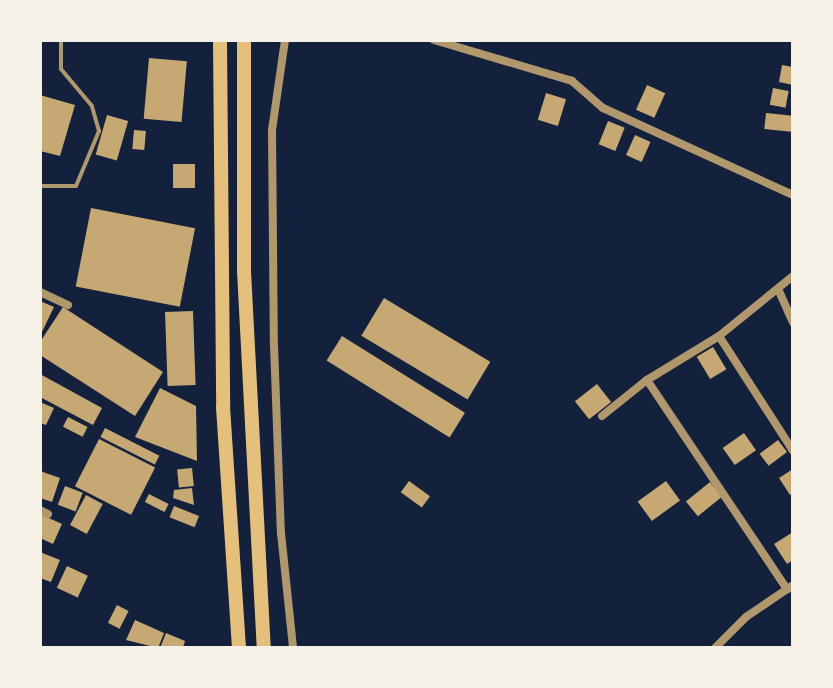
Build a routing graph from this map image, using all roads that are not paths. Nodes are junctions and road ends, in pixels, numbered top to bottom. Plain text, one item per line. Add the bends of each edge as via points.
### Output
1 (61, 40) edge
2 (220, 40) edge
3 (244, 40) edge
4 (285, 40) edge
5 (434, 40) edge
6 (40, 186) edge
7 (793, 195) edge
8 (793, 276) edge
9 (779, 291) junction
10 (40, 292) edge
11 (68, 305) dead end
12 (793, 322) edge
13 (719, 336) junction
14 (647, 380) junction
15 (602, 416) dead end
16 (793, 451) edge
17 (790, 587) edge
18 (239, 648) edge
19 (264, 648) edge
20 (293, 648) edge
21 (715, 648) edge

1 - 6 lane via 61,69 92,106 99,131 76,186
2 - 18 highway via 223,407
3 - 19 highway via 244,271
4 - 20 street via 272,130 274,315 281,533
5 - 7 street via 572,81 603,108
8 - 9 street
9 - 12 street
9 - 13 street
10 - 11 street
13 - 14 street
13 - 16 street
14 - 15 street
14 - 17 street
17 - 21 street via 746,617

